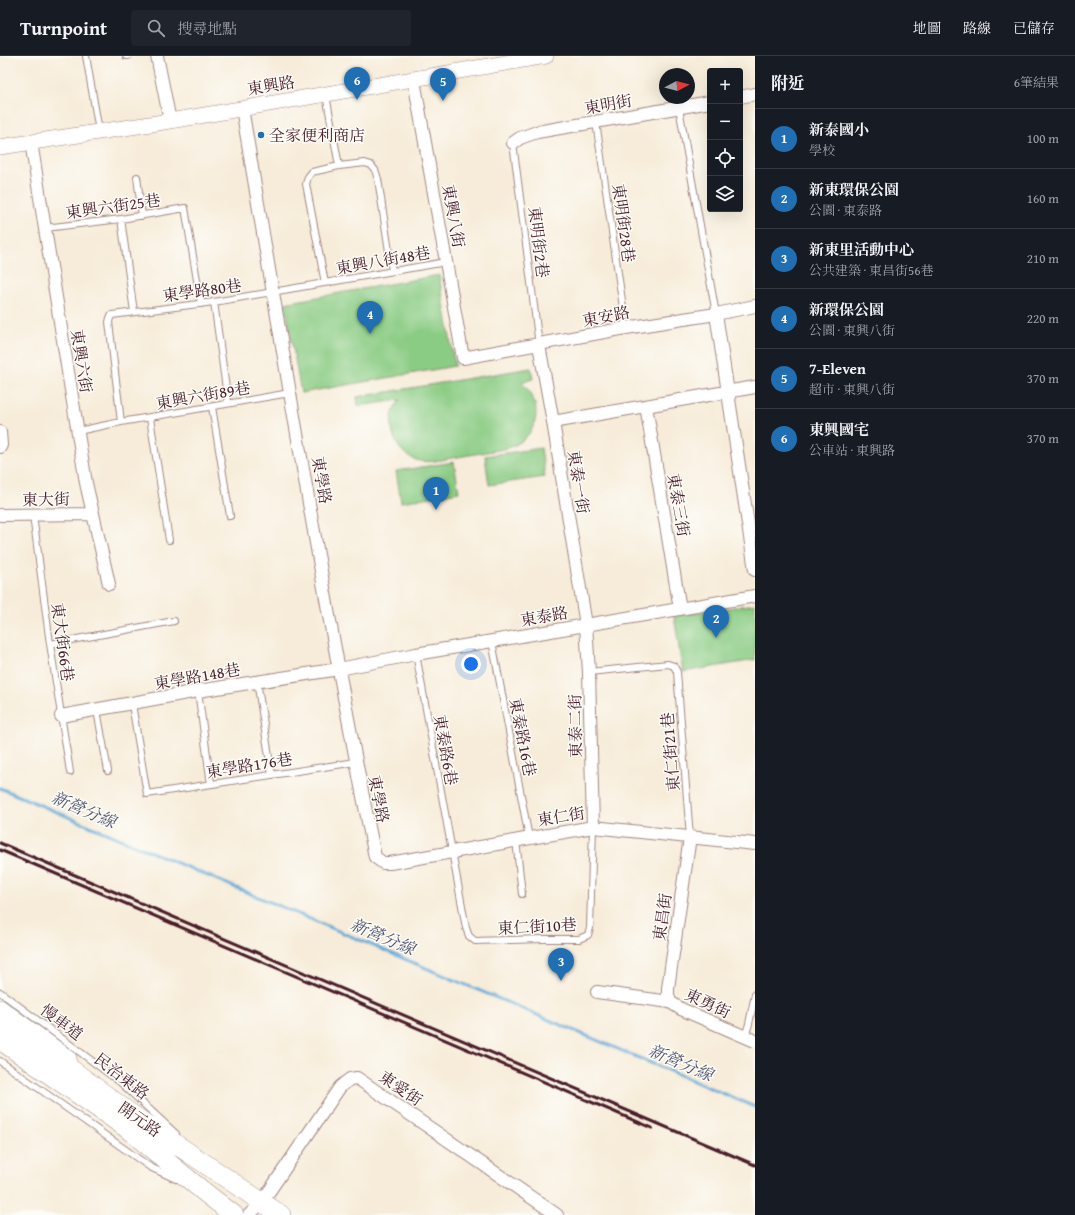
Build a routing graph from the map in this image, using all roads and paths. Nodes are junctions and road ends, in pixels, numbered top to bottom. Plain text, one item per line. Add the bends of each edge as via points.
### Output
1 (86, 56) edge
2 (157, 56) edge
3 (546, 56) edge
4 (483, 62) edge
5 (414, 80) junction
6 (755, 94) edge
7 (326, 95) junction
8 (743, 96) edge
9 (707, 103) edge
10 (242, 108) junction
11 (679, 108) junction
12 (170, 121) junction
13 (596, 122) junction
14 (99, 132) junction
15 (31, 142) junction
16 (513, 143) joint
17 (0, 147) edge
18 (338, 166) junction
19 (137, 177) dead end
20 (142, 216) junction
21 (120, 219) junction
22 (45, 228) junction
23 (446, 262) junction
24 (392, 271) junction
25 (325, 283) junction
26 (273, 293) junction
27 (214, 302) junction
28 (201, 304) junction
29 (755, 306) edge
30 (134, 312) junction
31 (716, 314) junction
32 (626, 328) junction
33 (539, 344) junction
34 (463, 358) joint
35 (755, 387) edge
36 (728, 392) junction
37 (290, 393) junction
38 (228, 403) junction
39 (646, 406) junction
40 (212, 407) junction
41 (150, 418) junction
42 (121, 422) junction
43 (554, 422) junction
44 (78, 431) junction
45 (0, 432) edge
46 (0, 447) edge
47 (93, 514) junction
48 (0, 515) edge
49 (33, 515) junction
50 (230, 516) dead end
51 (169, 540) dead end
52 (755, 570) edge
53 (108, 584) dead end
54 (755, 596) edge
55 (680, 609) junction
56 (174, 621) dead end
57 (586, 625) junction
58 (492, 641) junction
59 (50, 644) junction
60 (416, 654) junction
61 (339, 669) junction
62 (590, 672) junction
63 (257, 681) junction
64 (198, 691) junction
65 (132, 704) junction
66 (97, 710) junction
67 (61, 716) junction
68 (356, 762) junction
69 (108, 771) dead end
70 (70, 772) dead end
71 (272, 775) junction
72 (211, 784) junction
73 (593, 827) junction
74 (690, 837) junction
75 (529, 838) junction
76 (516, 840) junction
77 (755, 844) edge
78 (452, 851) junction
79 (374, 857) joint
80 (522, 894) dead end
81 (475, 941) joint
82 (0, 992) edge
83 (597, 992) dead end
84 (755, 994) edge
85 (670, 1002) junction
86 (2, 1014) edge
87 (750, 1039) edge
88 (0, 1040) edge
89 (0, 1046) edge
90 (0, 1061) edge
91 (181, 1138) dead end
92 (186, 1144) dead end
93 (214, 1169) junction
94 (203, 1191) junction
95 (261, 1209) edge
96 (234, 1215) edge
97 (249, 1215) edge
98 (281, 1215) edge
99 (557, 1215) edge

1 - 14 lane
2 - 12 street
3 - 4 street, 東興路
4 - 5 street, 東興路
5 - 7 street, 東興路
5 - 23 street, 東興八街
6 - 8 street
7 - 10 street, 東興路
7 - 18 lane
9 - 11 street, 東明街
10 - 12 street, 東興路
10 - 26 street, 東學路
11 - 13 street, 東明街
11 - 31 lane
12 - 14 street, 東興路
13 - 16 street, 東明街 via 537,132
13 - 32 lane, 東明街28巷
14 - 15 street, 東興路
15 - 17 street, 東興路
15 - 22 street, 東興六街
16 - 33 lane, 東明街2巷
18 - 24 lane via 365,163 375,170
18 - 25 lane via 312,172 306,184
19 - 20 lane
20 - 21 lane, 東興六街25巷
20 - 28 lane, 東興六街25巷 via 185,208
21 - 22 lane, 東興六街25巷
21 - 30 lane
22 - 44 street, 東興六街
23 - 24 lane, 東興八街48巷
23 - 34 street, 東興八街
24 - 25 lane, 東興八街48巷
25 - 26 lane, 東興八街48巷
26 - 27 lane, 東學路80巷
26 - 37 street, 東學路
27 - 28 lane, 東學路80巷
27 - 38 lane
28 - 30 lane, 東學路80巷
29 - 31 street, 東安路
30 - 42 lane via 112,315 109,322
31 - 32 street, 東安路
31 - 36 street
32 - 33 street, 東安路
33 - 34 street, 東安路
33 - 43 street, 東泰一街
35 - 36 street
36 - 39 street
36 - 52 street
37 - 38 lane, 東興六街89巷
37 - 61 street, 東學路
38 - 40 lane, 東興六街89巷
39 - 43 street
39 - 55 street, 東泰三街
40 - 41 lane, 東興六街89巷
40 - 50 lane
41 - 42 lane, 東興六街89巷
41 - 51 lane
42 - 44 lane, 東興六街89巷
43 - 57 street, 東泰一街
44 - 47 street, 東興六街
45 - 46 street
47 - 49 street, 東大街
47 - 53 street, 東興六街
48 - 49 street, 東大街
49 - 59 lane, 東大街66巷
54 - 55 street, 東泰路
55 - 57 street, 東泰路
56 - 59 lane
57 - 58 street, 東泰路
57 - 62 street, 東泰二街
58 - 60 street, 東泰路
58 - 75 lane, 東泰路16巷
59 - 67 lane, 東大街66巷
60 - 61 street, 東泰路
60 - 78 lane, 東泰路6巷
61 - 63 street, 東學路148巷
61 - 68 street, 東學路
62 - 73 street, 東泰二街
62 - 74 lane, 東仁街21巷 via 668,664 674,666 677,672
63 - 64 street, 東學路148巷
63 - 71 lane
64 - 65 street, 東學路148巷
64 - 72 lane
65 - 66 street, 東學路148巷
65 - 72 lane, 東學路176巷 via 147,794
66 - 67 street, 東學路148巷
66 - 69 lane
67 - 70 lane, 東大街66巷
68 - 71 lane, 東學路176巷
68 - 79 street, 東學路
71 - 72 lane, 東學路176巷
73 - 74 street, 東仁街
73 - 75 street, 東仁街
73 - 81 lane, 東仁街10巷 via 588,935 579,939
74 - 77 street, 東仁街
74 - 85 street, 東昌街 via 668,988
75 - 76 street, 東仁街
76 - 78 street, 東仁街
76 - 80 lane
78 - 79 street, 東仁街 via 383,863
78 - 81 lane, 東泰路6巷 via 466,928 469,936
82 - 91 lane, 慢車道 via 120,1082
83 - 85 street
84 - 87 lane via 749,1024
85 - 87 street, 東勇街
86 - 93 main road, 開元路 via 134,1116
88 - 94 main road, 開元路 via 125,1127
89 - 94 street, 開元路
90 - 94 lane via 150,1167
92 - 93 lane
93 - 95 main road, 開元路
94 - 96 main road, 開元路
95 - 97 street
95 - 98 main road, 開元路
95 - 99 street, 東愛街 via 340,1087 350,1079 357,1078

